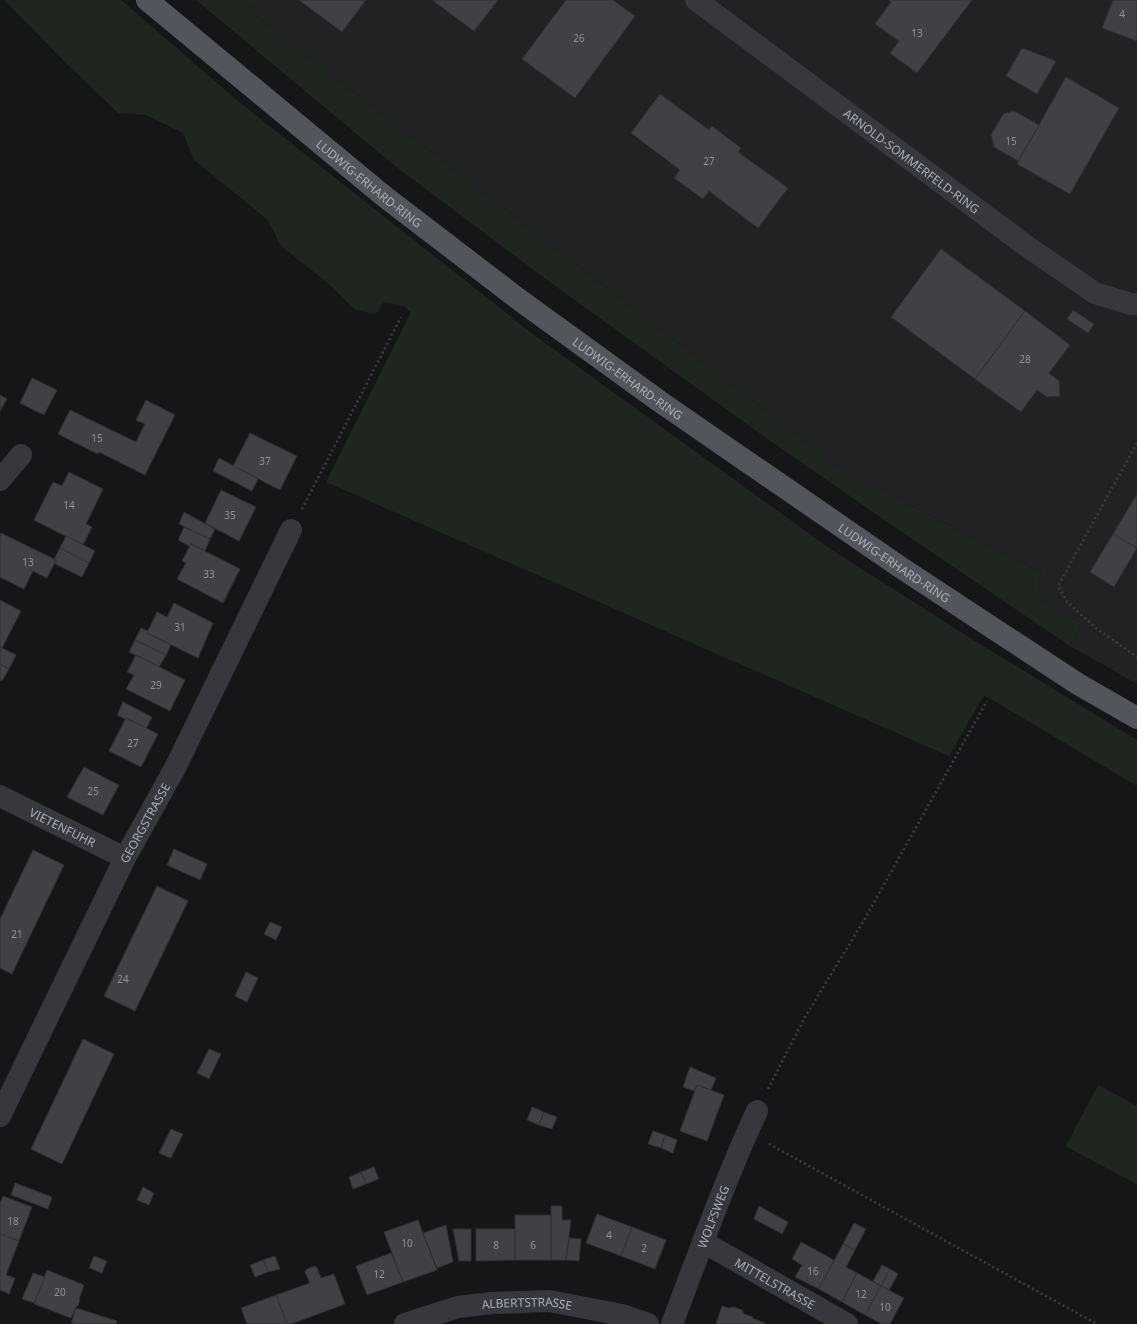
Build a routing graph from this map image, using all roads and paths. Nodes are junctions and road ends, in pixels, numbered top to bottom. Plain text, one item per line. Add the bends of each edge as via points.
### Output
1 (147, 0) edge
2 (696, 0) edge
3 (1137, 304) edge
4 (402, 317) dead end
5 (1137, 443) edge
6 (21, 455) dead end
7 (0, 480) edge
8 (291, 530) joint
9 (1137, 657) edge
10 (987, 701) dead end
11 (1137, 718) edge
12 (0, 796) edge
13 (125, 858) junction
14 (757, 1111) joint
15 (0, 1116) edge
16 (748, 1132) junction
17 (703, 1242) junction
18 (405, 1324) edge
19 (648, 1324) edge
20 (672, 1324) edge
21 (847, 1324) edge
22 (1097, 1324) edge

1 - 11 main road, LUDWIG-ERHARD-RING via 385,197 521,301 659,401 906,571 1078,684
2 - 3 street, ARNOLD-SOMMERFELD-RING via 1025,245 1095,293
4 - 8 path
5 - 9 path via 1058,586 1068,603 1096,628
6 - 7 street
8 - 13 street, GEORGSTRASSE via 175,768
10 - 14 path via 863,922 805,1017
12 - 13 street, VIETENFUHR
13 - 15 street, GEORGSTRASSE
14 - 16 street, WOLFSWEG
16 - 17 street, WOLFSWEG
16 - 22 path
17 - 20 street, WOLFSWEG
17 - 21 street, MITTELSTRASSE
18 - 19 street, ALBERTSTRASSE via 458,1307 549,1301 622,1315

